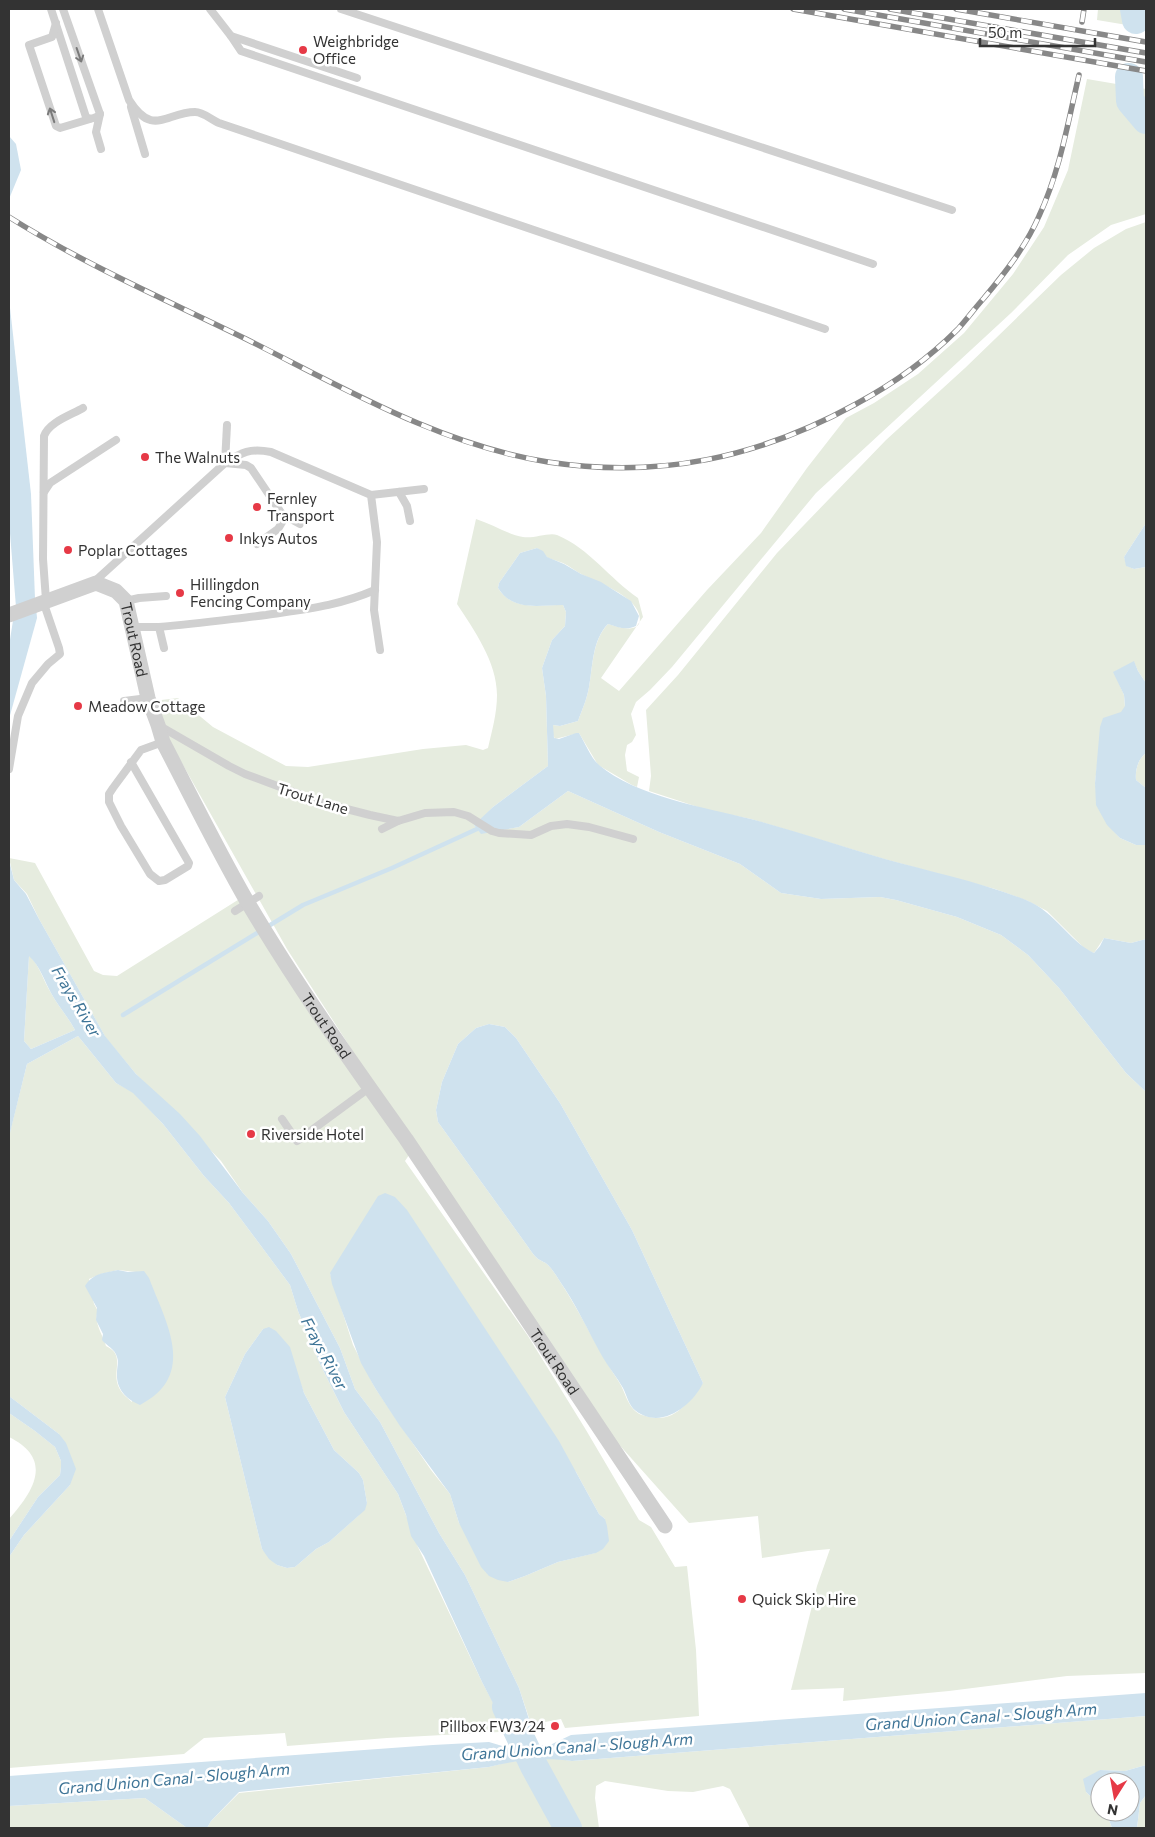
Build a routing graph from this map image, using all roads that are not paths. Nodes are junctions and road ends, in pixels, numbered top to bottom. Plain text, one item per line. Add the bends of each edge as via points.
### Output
1 (51, 9) edge
2 (63, 9) edge
3 (98, 9) edge
4 (210, 9) edge
5 (341, 9) edge
6 (56, 22) junction
7 (231, 36) junction
8 (358, 78) dead end
9 (130, 100) junction
10 (100, 114) junction
11 (90, 119) junction
12 (101, 149) dead end
13 (145, 154) dead end
14 (952, 210) dead end
15 (873, 264) dead end
16 (825, 329) dead end
17 (83, 408) dead end
18 (227, 425) dead end
19 (116, 440) dead end
20 (225, 463) junction
21 (424, 489) dead end
22 (44, 492) junction
23 (399, 492) junction
24 (371, 495) junction
25 (282, 514) junction
26 (410, 521) dead end
27 (300, 524) dead end
28 (257, 544) dead end
29 (92, 584) junction
30 (375, 590) junction
31 (166, 596) dead end
32 (44, 601) junction
33 (126, 602) junction
34 (12, 614) edge
35 (159, 626) junction
36 (132, 627) junction
37 (164, 648) dead end
38 (380, 650) dead end
39 (148, 698) junction
40 (124, 701) dead end
41 (158, 725) junction
42 (163, 742) junction
43 (132, 762) junction
44 (9, 769) edge
45 (398, 821) junction
46 (382, 829) dead end
47 (633, 839) dead end
48 (253, 903) junction
49 (235, 911) dead end
50 (369, 1088) junction
51 (282, 1119) dead end
52 (665, 1526) dead end

1 - 6 lane
2 -> 10 lane
3 - 9 lane
4 - 7 lane
5 - 14 lane
6 - 11 lane via 86,116
11 -> 6 lane via 60,128 56,126 29,45 52,37
7 - 8 lane
7 - 15 lane via 241,51
9 - 13 lane
9 - 16 lane via 137,112 150,120 202,113 219,123
10 - 11 lane
10 - 12 lane via 96,132
17 - 22 lane via 45,432
18 - 20 lane
19 - 22 lane via 50,483
20 - 24 lane via 243,452 271,452
20 - 25 lane via 251,468
20 - 29 lane
21 - 23 lane
22 - 32 lane
23 - 24 lane
23 - 26 lane via 407,506
24 - 30 lane via 377,542
25 - 27 lane
25 - 28 lane via 283,521 278,529
29 - 32 street
29 - 33 street, Trout Road via 98,583 119,592
30 - 35 lane via 329,606
30 - 38 lane via 374,610
31 - 33 lane
32 - 34 street
32 - 44 lane via 60,654 32,683 18,716
33 - 36 street, Trout Road
35 - 36 lane
35 - 37 lane
36 - 39 street, Trout Road
39 - 40 lane
39 - 41 street, Trout Road
41 - 42 street, Trout Road
41 - 45 lane, Trout Lane via 264,782 323,803
42 - 43 lane via 141,750
42 - 48 street, Trout Road
43 - 43 lane via 113,788 109,802 150,874 159,881 164,880 188,866 189,862
45 - 46 lane
45 - 47 lane via 443,811 461,813 492,831 526,835 560,824 573,824
48 - 49 lane
48 - 50 street, Trout Road via 276,949
50 - 51 lane via 297,1141
50 - 52 street, Trout Road

